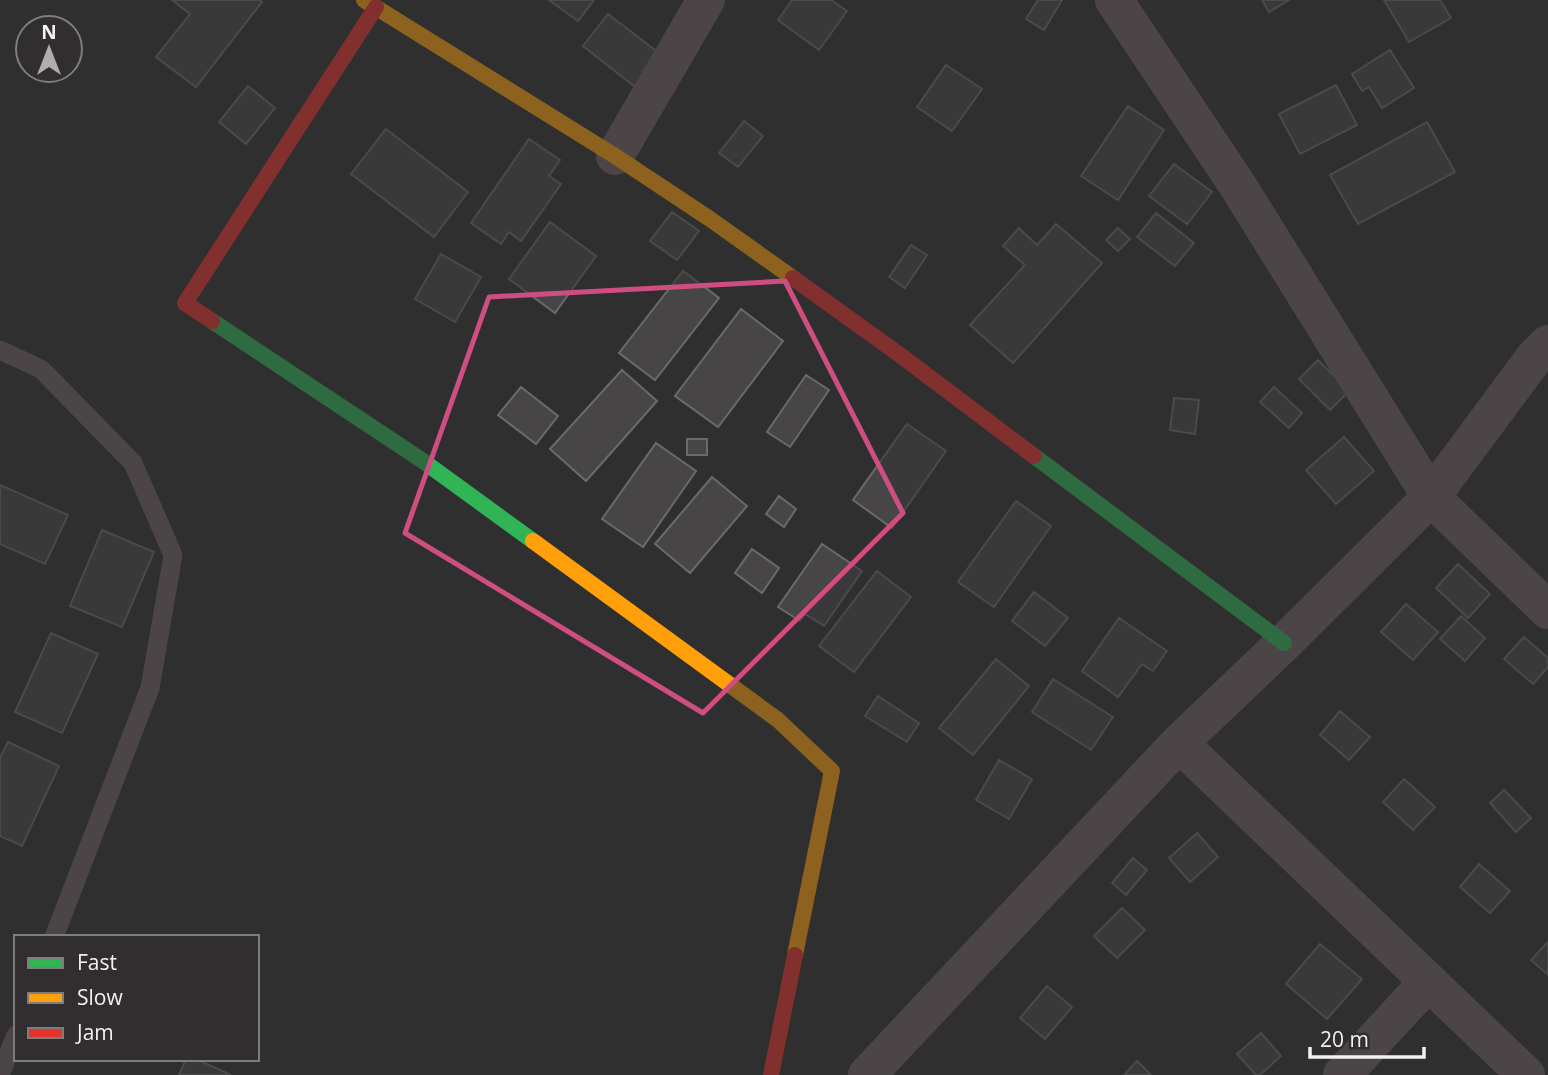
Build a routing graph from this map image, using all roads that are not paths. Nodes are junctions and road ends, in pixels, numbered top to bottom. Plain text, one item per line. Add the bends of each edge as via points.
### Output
1 (706, 0) edge
2 (1114, 0) edge
3 (370, 4) edge
4 (615, 156) junction
5 (1548, 344) edge
6 (0, 350) edge
7 (1431, 497) junction
8 (1548, 610) edge
9 (1284, 643) junction
10 (1179, 743) junction
11 (55, 935) edge
12 (1428, 982) junction
13 (14, 1040) edge
14 (0, 1075) edge
15 (771, 1075) edge
16 (867, 1075) edge
17 (1342, 1075) edge
18 (1526, 1075) edge

1 - 4 street
2 - 7 street via 1238,186
3 - 4 street
3 - 15 street via 185,303 423,461 778,720 832,771
4 - 9 street via 900,355
5 - 7 street
6 - 11 lane via 41,369 133,463 173,555 150,688
7 - 8 street
7 - 9 street
9 - 10 street
10 - 12 street
10 - 16 street
12 - 17 street
12 - 18 street
13 - 14 lane

